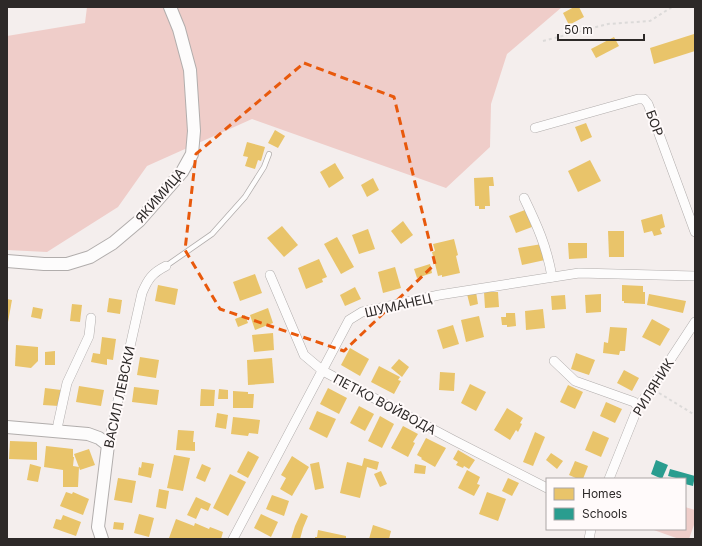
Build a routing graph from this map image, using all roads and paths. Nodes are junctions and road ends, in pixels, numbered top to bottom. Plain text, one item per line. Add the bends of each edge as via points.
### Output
1 (170, 7) edge
2 (672, 7) edge
3 (543, 41) dead end
4 (535, 128) dead end
5 (268, 154) dead end
6 (524, 198) dead end
7 (695, 232) edge
8 (7, 261) edge
9 (166, 266) joint
10 (270, 275) dead end
11 (695, 276) edge
12 (552, 277) junction
13 (91, 318) dead end
14 (695, 322) edge
15 (554, 361) dead end
16 (323, 371) junction
17 (651, 389) junction
18 (638, 407) junction
19 (695, 415) edge
20 (7, 427) edge
21 (57, 432) junction
22 (108, 445) junction
23 (609, 478) edge
24 (546, 487) edge
25 (102, 539) edge
26 (233, 539) edge

1 - 8 street, ЯКИМИЦА via 190,70 194,131 192,154 182,172 139,221 113,243 90,256 67,264
2 - 3 path via 650,21 608,24
4 - 7 street, БОР via 644,99
5 - 9 lane via 264,167 245,197 212,234
6 - 12 street via 544,242
9 - 22 street, ВАСИЛ ЛЕВСКИ via 150,277 142,293
10 - 16 street, ПЕТКО ВОЙВОДА via 304,356
11 - 12 street, ШУМАНЕЦ via 579,273
12 - 16 street, ШУМАНЕЦ via 439,295 362,312 350,320
13 - 21 street via 89,336 67,384
14 - 17 street, РИЛЯНИК
15 - 18 street via 574,381 634,402
16 - 24 street, ПЕТКО ВОЙВОДА
16 - 26 street, ШУМАНЕЦ
17 - 18 street, РИЛЯНИК
17 - 19 path
18 - 23 street, РИЛЯНИК
20 - 21 street
21 - 22 street via 88,434
22 - 25 street, ВАСИЛ ЛЕВСКИ via 98,527

